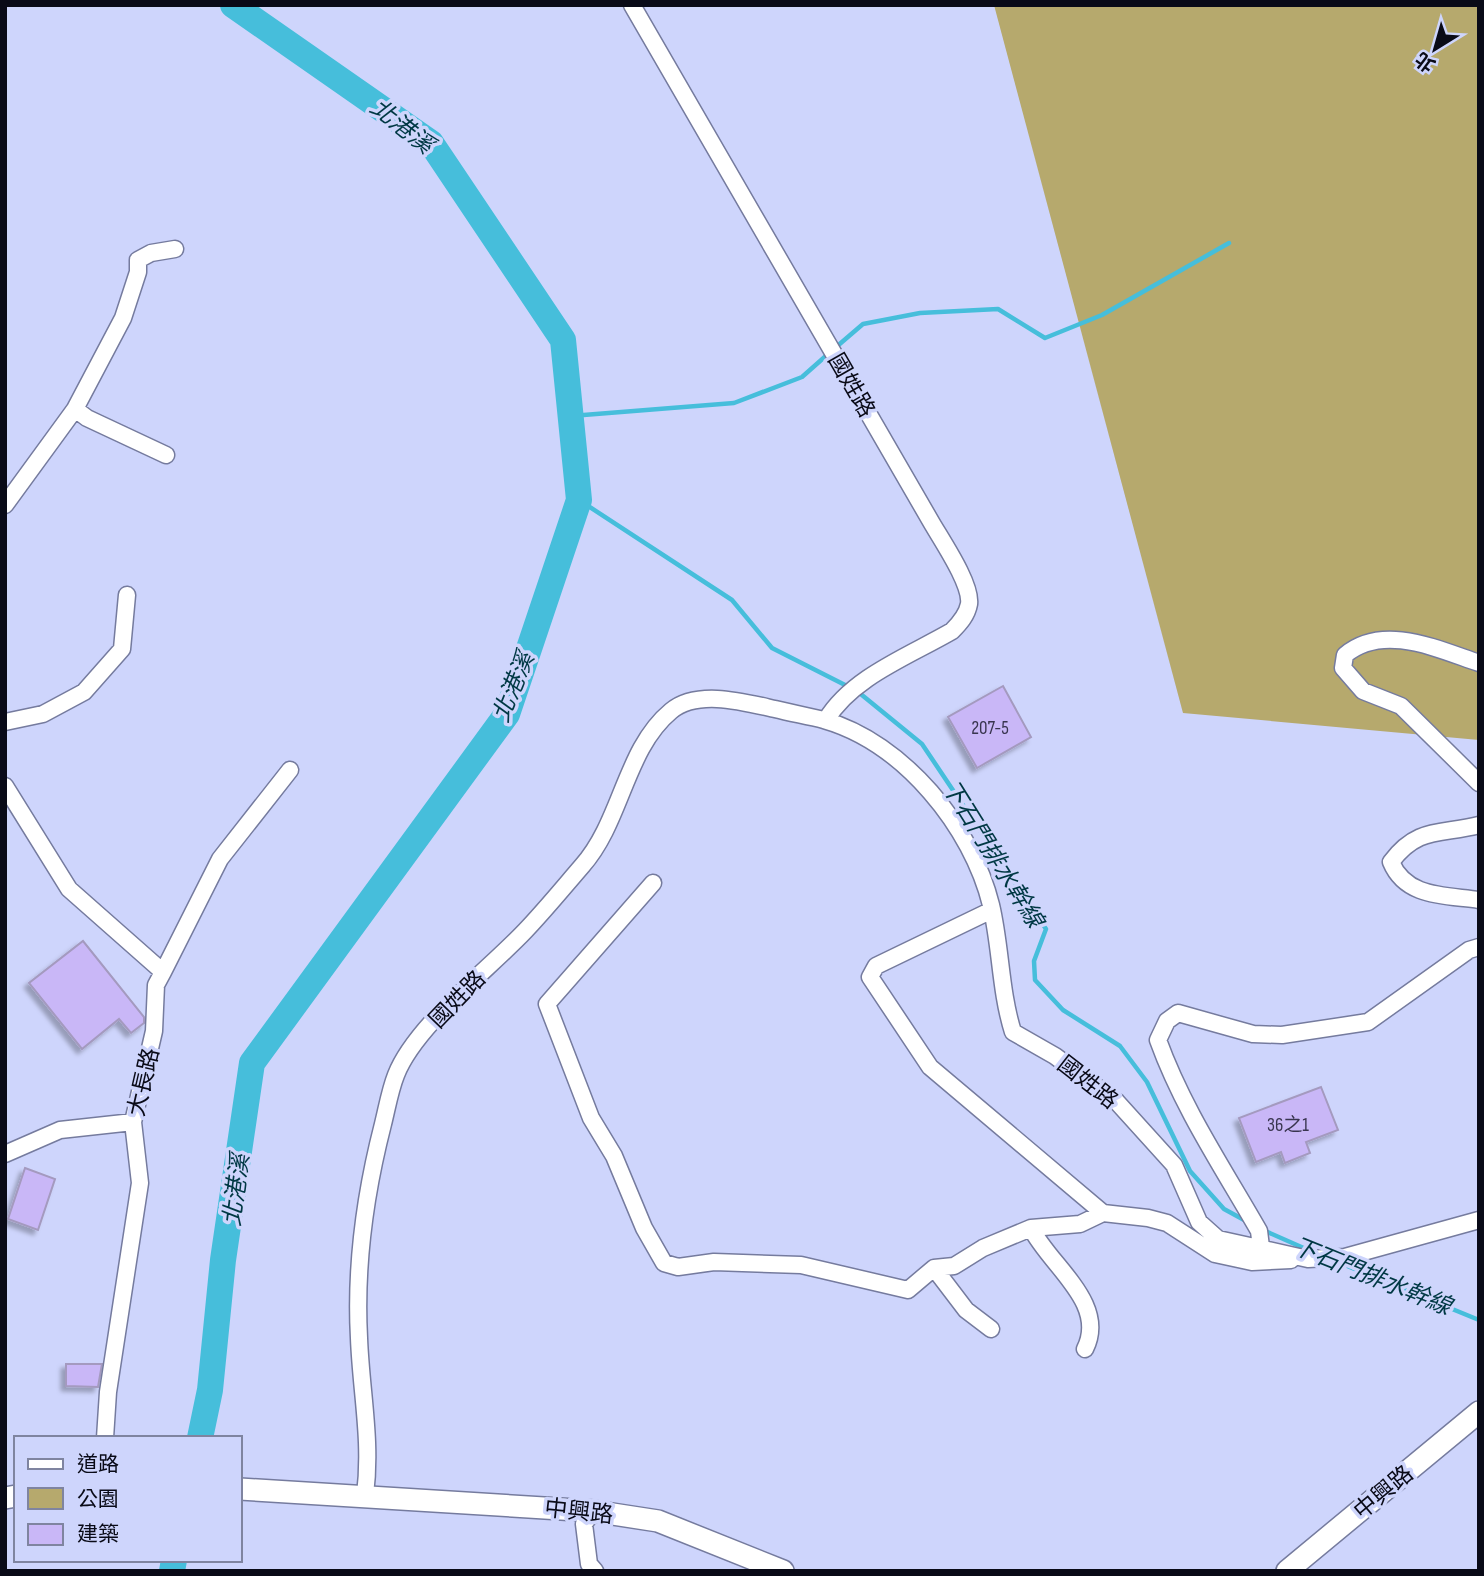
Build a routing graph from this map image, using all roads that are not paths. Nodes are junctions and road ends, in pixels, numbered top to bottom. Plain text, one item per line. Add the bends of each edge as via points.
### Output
1 (632, 5) edge
2 (175, 249) dead end
3 (75, 410) junction
4 (166, 455) dead end
5 (5, 505) edge
6 (127, 595) dead end
7 (1479, 663) edge
8 (826, 720) junction
9 (5, 722) edge
10 (289, 770) dead end
11 (1479, 783) edge
12 (5, 786) edge
13 (1479, 825) edge
14 (653, 883) dead end
15 (1479, 900) edge
16 (992, 910) junction
17 (1479, 947) edge
18 (163, 972) junction
19 (133, 1122) junction
20 (5, 1154) edge
21 (1103, 1213) junction
22 (1479, 1220) edge
23 (1031, 1228) junction
24 (1261, 1247) junction
25 (1308, 1259) junction
26 (934, 1268) junction
27 (991, 1329) dead end
28 (1085, 1349) dead end
29 (1479, 1412) edge
30 (105, 1436) edge
31 (242, 1489) edge
32 (365, 1495) junction
33 (593, 1511) junction
34 (596, 1571) edge
35 (783, 1571) edge
36 (1287, 1571) edge

1 - 8 street, 國姓路 via 936,531 962,577 970,602 963,620 952,631 856,686 838,701
2 - 3 street via 138,260 123,318
3 - 4 street
3 - 5 street
6 - 9 street via 122,649 84,692 43,714
7 - 11 street via 1437,648 1385,640 1356,645 1345,655 1343,668 1363,691 1401,706
8 - 16 street, 國姓路 via 897,759 938,803 966,840
8 - 32 street, 國姓路 via 717,699 688,701 674,708 655,727 593,853 408,1053 396,1075 377,1150 357,1278 370,1457
10 - 18 street, 大長路 via 220,859
12 - 18 street via 69,889
13 - 15 street via 1434,830 1400,850 1391,862 1404,884 1417,890
14 - 26 street via 547,1004 591,1118 614,1156 657,1253 664,1262 678,1267 714,1262 801,1265 908,1290
16 - 21 street via 876,966 870,977 930,1067
16 - 24 street, 國姓路 via 1013,1032 1055,1055 1117,1102 1174,1165 1203,1230 1218,1239
17 - 24 street via 1368,1022 1282,1035 1253,1034 1178,1013 1167,1021 1158,1040 1167,1065 1191,1118 1259,1231
18 - 19 street, 大長路 via 156,985 154,1031
19 - 20 street via 60,1130
19 - 30 street, 大長路 via 140,1183
21 - 23 street via 1080,1224
21 - 25 street via 1167,1223 1215,1254 1252,1262
22 - 25 street, 國姓路 via 1345,1257
23 - 26 street via 954,1266
23 - 28 street via 1090,1312 1093,1325
24 - 25 street, 國姓路
26 - 27 street via 966,1310
29 - 36 main road, 中興路
31 - 32 main road
32 - 33 main road, 中興路
33 - 34 street via 584,1524 589,1564
33 - 35 main road, 中興路 via 658,1521

